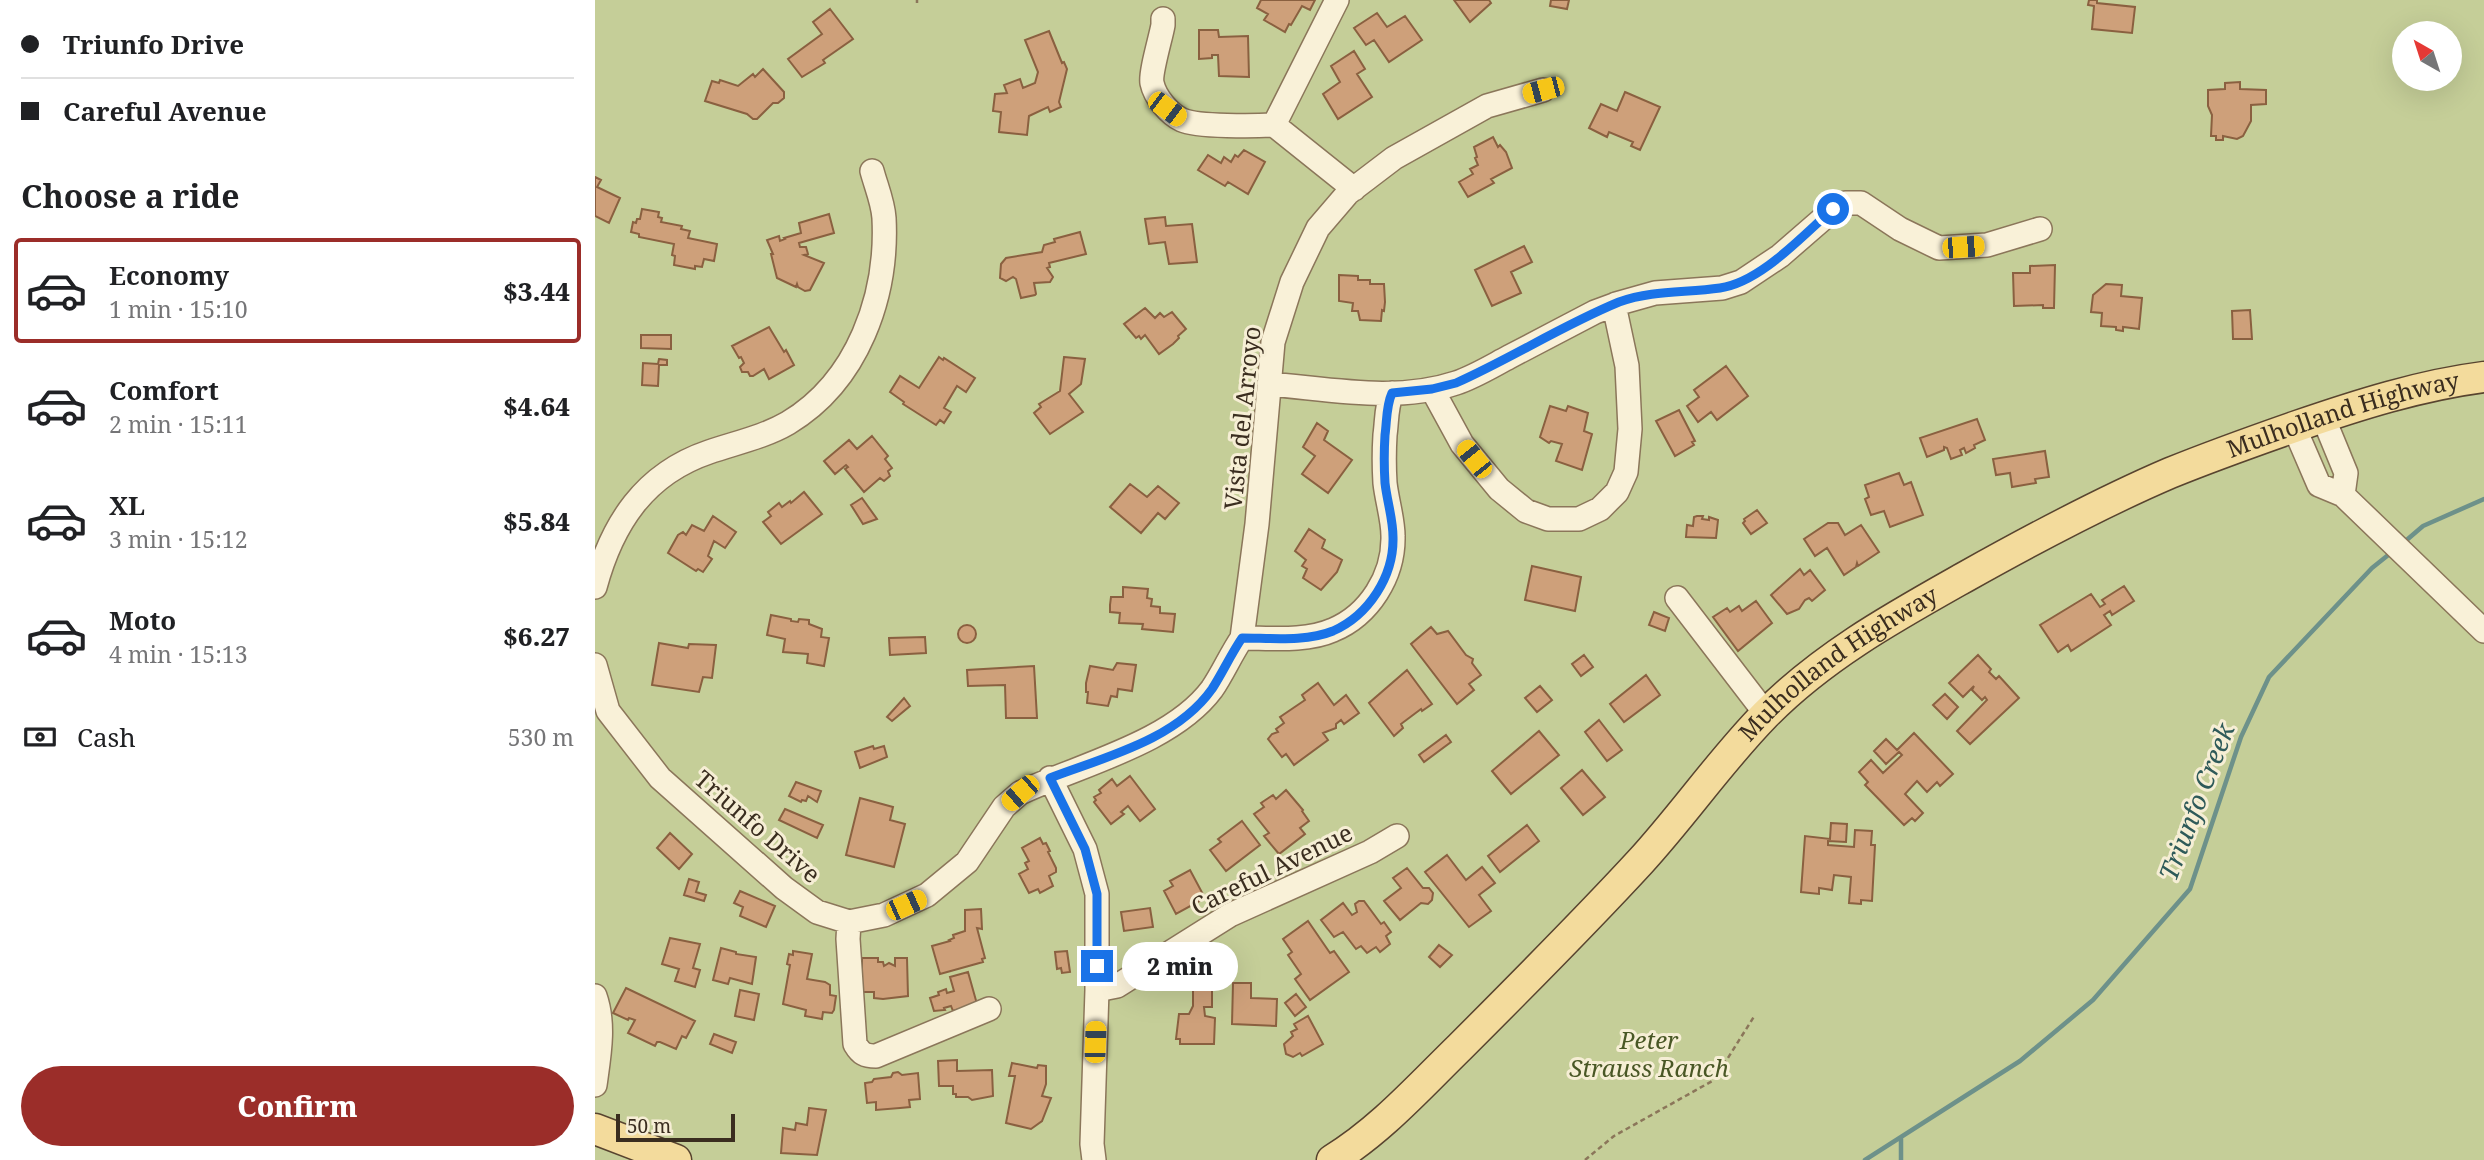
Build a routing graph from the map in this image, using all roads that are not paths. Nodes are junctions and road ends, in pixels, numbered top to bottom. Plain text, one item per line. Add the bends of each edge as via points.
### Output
1 (1337, 0) edge
2 (1163, 19) dead end
3 (1543, 90) dead end
4 (1274, 125) junction
5 (872, 172) dead end
6 (1354, 189) junction
7 (2040, 229) dead end
8 (1614, 305) junction
9 (2484, 377) edge
10 (1269, 384) junction
11 (1432, 389) junction
12 (1392, 393) junction
13 (2323, 417) junction
14 (2294, 427) junction
15 (2346, 499) junction
16 (599, 556) edge
17 (595, 587) edge
18 (1677, 598) dead end
19 (2484, 630) edge
20 (1242, 638) junction
21 (595, 665) edge
22 (1766, 714) junction
23 (1050, 778) junction
24 (1397, 835) dead end
25 (849, 922) junction
26 (1097, 990) junction
27 (595, 996) edge
28 (989, 1009) dead end
29 (595, 1085) edge
30 (595, 1129) edge
31 (676, 1160) edge
32 (1094, 1160) edge
33 (1332, 1160) edge

1 - 4 street
2 - 4 street via 1152,82 1167,109 1183,121
3 - 6 street, Vista del Arroyo via 1487,106 1458,120 1394,158
4 - 6 street
5 - 16 street via 884,215 884,261 874,309 845,372 823,397 786,425 674,467 644,491
6 - 10 street, Vista del Arroyo via 1318,228 1292,282 1273,342
7 - 8 street via 1987,245 1939,248 1861,203 1845,202 1741,282 1722,288 1655,293
8 - 11 street via 1456,383
8 - 11 street via 1627,366 1630,429 1626,472 1618,492 1600,509 1579,519 1548,519 1526,511 1499,489 1462,444
9 - 13 main road, Mulholland Highway via 2426,387
10 - 12 street
10 - 20 street, Vista del Arroyo
11 - 12 street
12 - 20 street via 1384,451 1393,536 1390,566 1374,599 1332,631
13 - 14 main road, Mulholland Highway
13 - 15 street via 2346,473
14 - 15 street via 2319,485
14 - 22 main road, Mulholland Highway via 2167,475 1992,562 1844,648
15 - 19 street
16 - 17 street
18 - 22 street
20 - 23 street, Triunfo Drive via 1211,690 1181,719 1148,740
21 - 25 street, Triunfo Drive via 608,711 660,778 784,888 817,912
22 - 33 main road, Mulholland Highway via 1641,861 1523,984 1395,1110
23 - 25 street, Triunfo Drive via 1004,807 967,862 927,895 884,915
23 - 26 street via 1085,849 1097,894
24 - 26 street, Careful Avenue via 1370,852 1230,915 1117,986
25 - 28 street via 855,1044 866,1056 876,1056
26 - 32 street
27 - 29 street via 600,1013
30 - 31 main road

